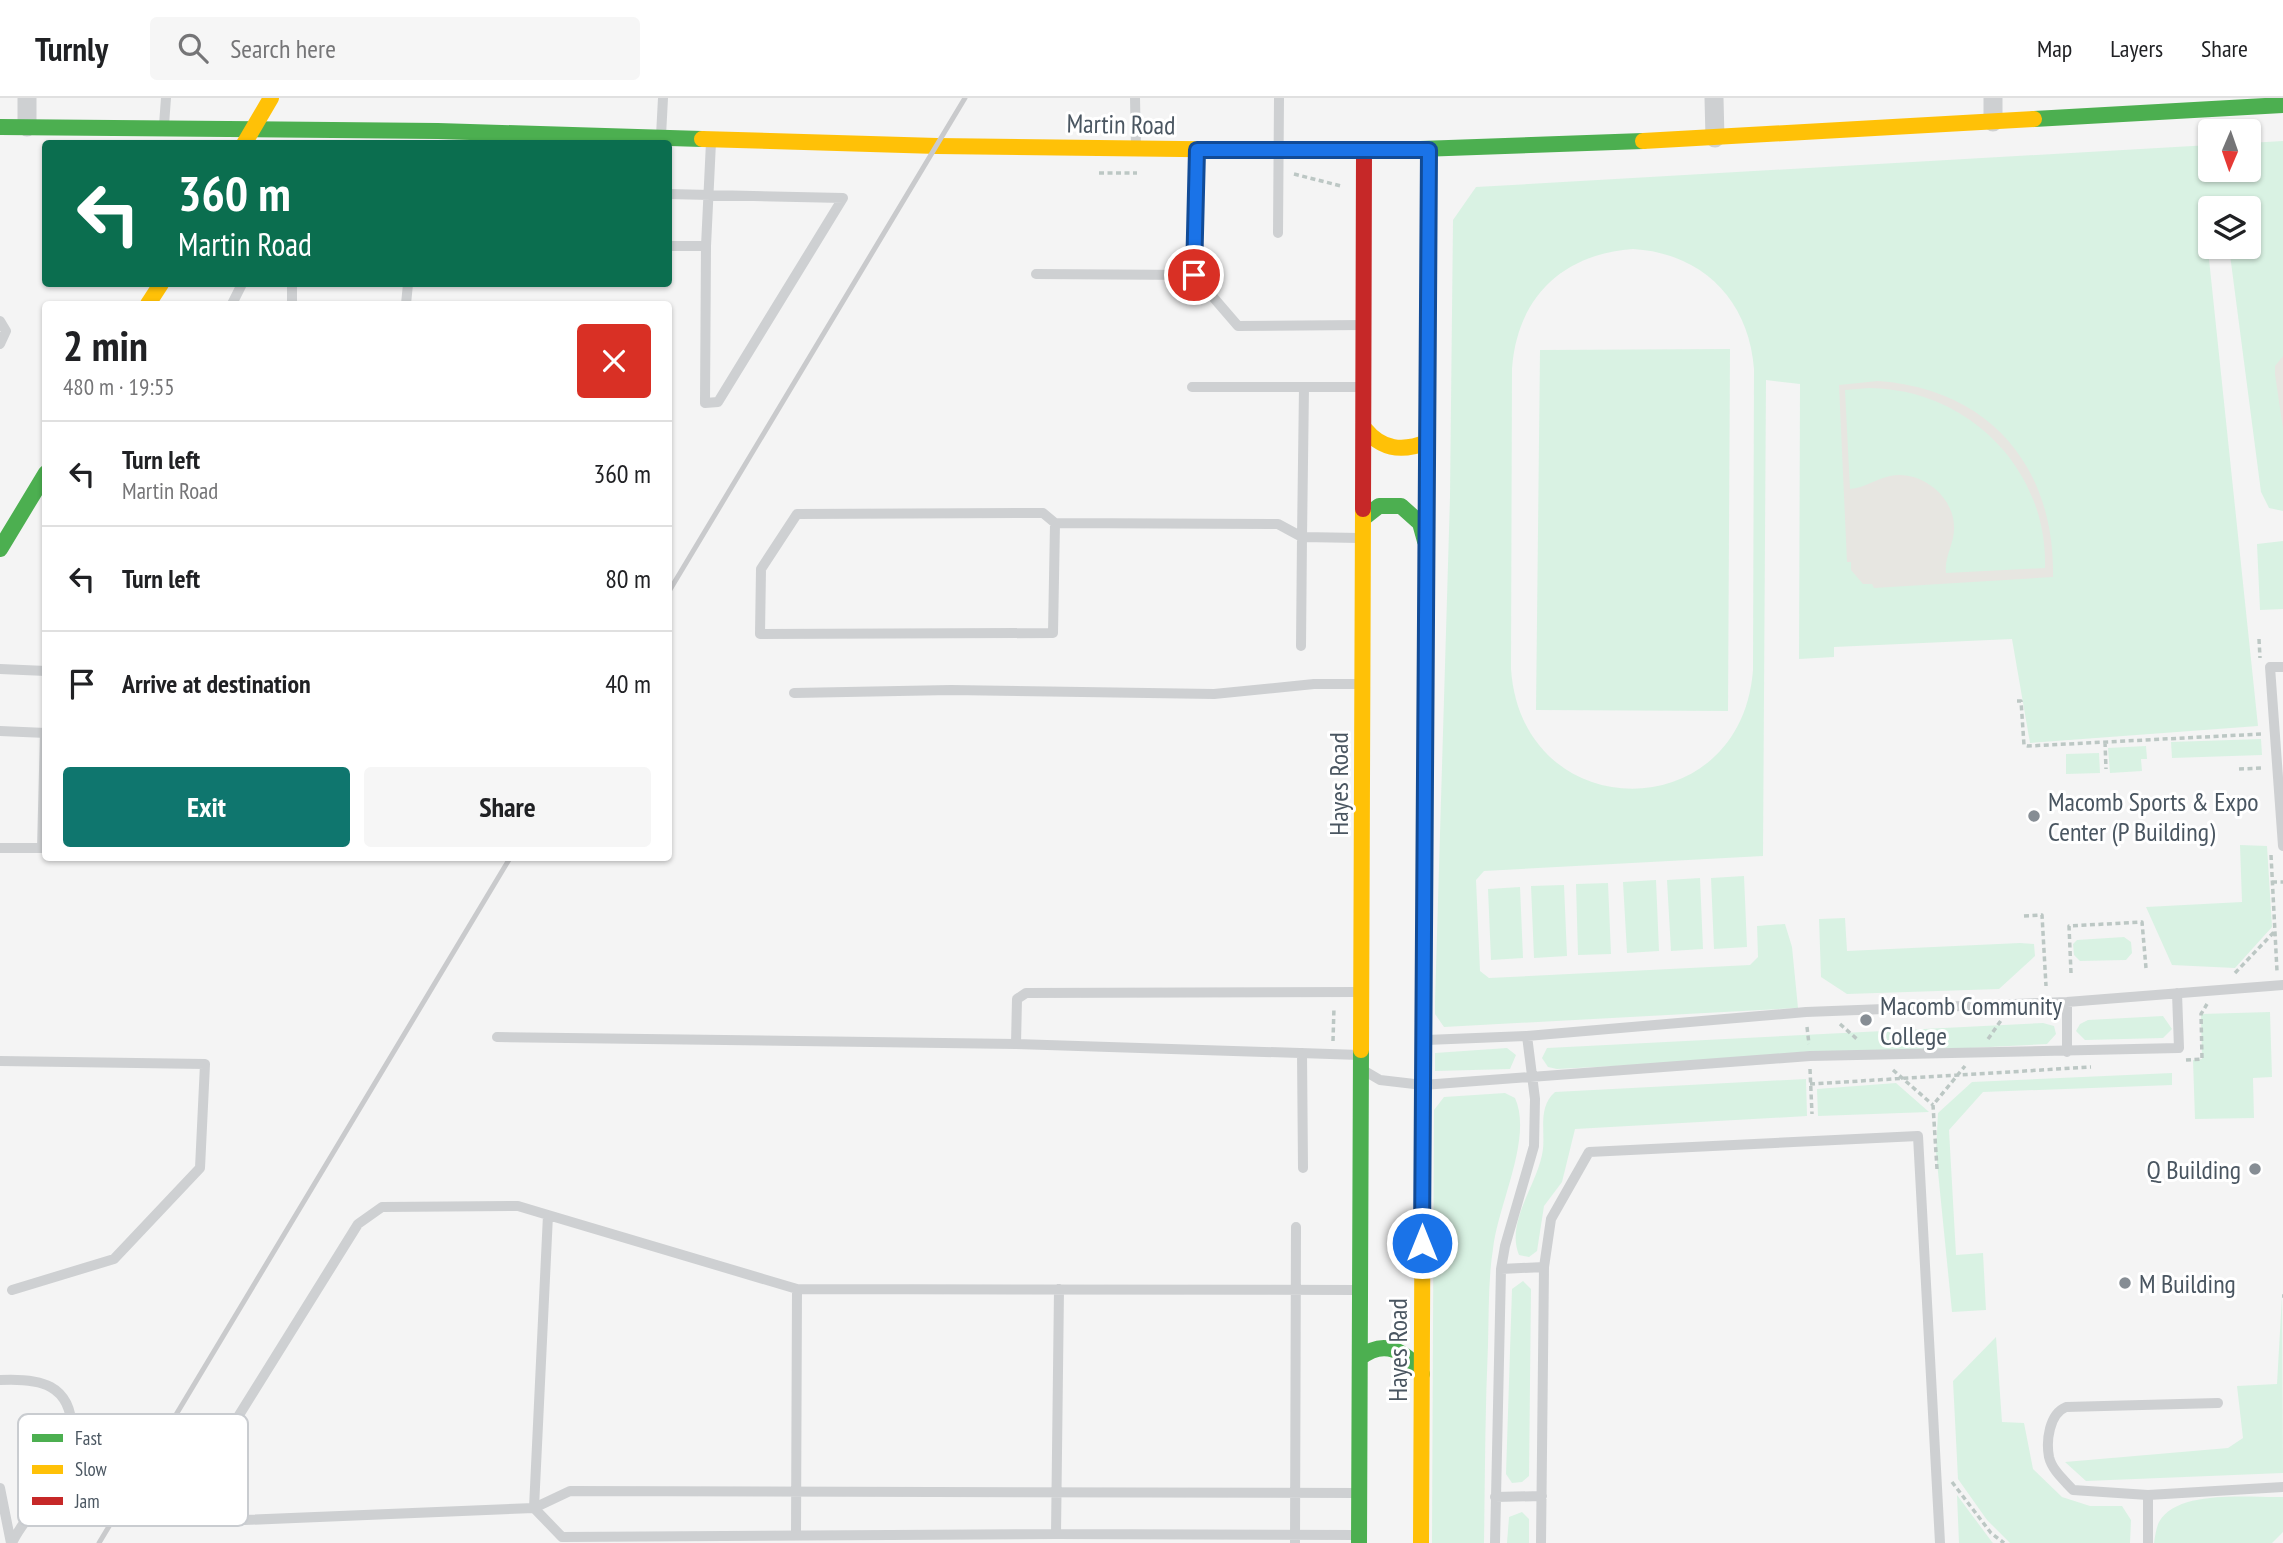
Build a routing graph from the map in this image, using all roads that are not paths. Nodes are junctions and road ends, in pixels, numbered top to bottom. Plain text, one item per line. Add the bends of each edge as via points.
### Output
1 (27, 98) edge
2 (166, 98) edge
3 (271, 98) edge
4 (663, 98) edge
5 (1135, 98) edge
6 (1279, 98) edge
7 (1714, 98) edge
8 (1993, 98) edge
9 (2283, 105) edge
10 (1993, 122) junction
11 (0, 127) edge
12 (27, 127) junction
13 (164, 127) junction
14 (248, 137) edge
15 (438, 137) edge
16 (661, 137) junction
17 (711, 138) junction
18 (1715, 138) junction
19 (1136, 149) junction
20 (1197, 150) junction
21 (1429, 150) junction
22 (1279, 151) junction
23 (1364, 151) junction
24 (672, 194) edge
25 (709, 195) junction
26 (1278, 233) dead end
27 (672, 246) edge
28 (706, 246) junction
29 (1036, 274) dead end
30 (1194, 275) junction
31 (0, 321) edge
32 (1366, 325) junction
33 (0, 344) edge
34 (1192, 387) dead end
35 (1304, 387) junction
36 (1366, 387) junction
37 (1365, 429) junction
38 (1427, 442) junction
39 (42, 480) edge
40 (1365, 517) junction
41 (1055, 523) junction
42 (1302, 537) junction
43 (1364, 538) junction
44 (0, 549) edge
45 (1426, 550) junction
46 (1301, 646) dead end
47 (2283, 667) edge
48 (0, 669) edge
49 (42, 671) edge
50 (1363, 684) junction
51 (794, 693) dead end
52 (0, 731) edge
53 (42, 733) edge
54 (2283, 846) edge
55 (0, 848) edge
56 (42, 848) edge
57 (2283, 985) edge
58 (1361, 992) junction
59 (2177, 993) junction
60 (2067, 1002) junction
61 (1527, 1036) junction
62 (498, 1037) dead end
63 (1422, 1040) junction
64 (1016, 1044) junction
65 (2067, 1052) junction
66 (1302, 1053) junction
67 (0, 1061) edge
68 (1361, 1062) junction
69 (1531, 1078) junction
70 (1423, 1085) junction
71 (1303, 1168) dead end
72 (548, 1214) junction
73 (1296, 1227) dead end
74 (1544, 1267) junction
75 (1502, 1269) junction
76 (797, 1289) junction
77 (1059, 1289) junction
78 (1296, 1289) junction
79 (12, 1290) dead end
80 (1360, 1290) junction
81 (1360, 1357) junction
82 (1422, 1374) junction
83 (0, 1380) edge
84 (2218, 1403) dead end
85 (72, 1414) edge
86 (240, 1414) edge
87 (2283, 1487) edge
88 (0, 1488) edge
89 (796, 1491) junction
90 (1057, 1492) junction
91 (1296, 1493) junction
92 (1360, 1493) junction
93 (2148, 1495) junction
94 (1542, 1496) junction
95 (1495, 1497) junction
96 (534, 1508) junction
97 (248, 1520) edge
98 (24, 1526) edge
99 (1056, 1534) junction
100 (796, 1535) junction
101 (1296, 1539) edge
102 (1359, 1539) edge
103 (12, 1543) edge
104 (1421, 1543) edge
105 (1495, 1543) edge
106 (1541, 1543) edge
107 (1940, 1543) edge
108 (2148, 1543) edge

1 - 12 street
2 - 13 lane
3 - 14 street
4 - 16 lane
5 - 19 lane
6 - 22 lane
7 - 18 street
8 - 10 street
9 - 10 street, Martin Road
10 - 18 street, Martin Road
11 - 12 street, Martin Road
12 - 13 street, Martin Road
13 - 14 street, Martin Road
14 - 15 street, Martin Road
15 - 16 street, Martin Road
16 - 17 street, Martin Road
17 - 19 street, Martin Road
17 - 25 lane
18 - 21 street, Martin Road
19 - 20 street, Martin Road
20 - 22 street, Martin Road
20 - 30 lane
21 - 23 street, Martin Road
21 - 38 street, Hayes Road
22 - 23 street, Martin Road
22 - 26 lane
23 - 32 street, Hayes Road
24 - 25 lane
25 - 28 lane
25 - 28 lane via 843,198 718,402 705,403
27 - 28 lane
29 - 30 lane
30 - 32 lane via 1238,326
31 - 33 lane via 6,331
32 - 36 street, Hayes Road
34 - 35 lane
35 - 36 lane
35 - 42 lane
36 - 37 street, Hayes Road
37 - 38 street via 1376,441 1394,448
37 - 40 street, Hayes Road
38 - 45 street, Hayes Road
39 - 44 street
40 - 43 street, Hayes Road
40 - 45 street via 1379,506 1401,506 1420,523
41 - 41 lane via 1043,513 797,514 761,569 760,634 1054,634
41 - 42 lane via 1278,524
42 - 43 lane
42 - 46 lane
43 - 50 street, Hayes Road
45 - 63 street, Hayes Road
47 - 54 lane via 2270,667
48 - 49 lane
50 - 51 lane via 1214,694
50 - 58 street, Hayes Road
52 - 53 lane
55 - 56 lane
57 - 59 lane
58 - 64 lane via 1026,993 1017,999
58 - 68 street, Hayes Road
59 - 60 lane
59 - 65 lane via 2179,1048
60 - 61 lane via 1806,1012
60 - 65 lane
61 - 63 lane
61 - 69 lane
62 - 64 lane
63 - 70 street, Hayes Road
64 - 66 lane
65 - 69 lane via 1810,1056
66 - 68 lane
66 - 71 lane
67 - 79 lane via 205,1064 200,1168 114,1259
68 - 70 lane via 1380,1080
68 - 80 street, Hayes Road
69 - 70 lane
69 - 75 lane via 1534,1146
70 - 82 street, Hayes Road
72 - 76 lane
72 - 86 lane via 518,1206 382,1208 358,1224
72 - 96 lane
73 - 78 lane
74 - 75 lane
74 - 94 lane
74 - 107 lane via 1551,1219 1589,1152 1918,1136
75 - 95 lane
76 - 77 lane
76 - 89 lane
77 - 78 lane
77 - 90 lane
78 - 80 lane
78 - 91 lane
80 - 81 street, Hayes Road
81 - 82 street via 1372,1348 1391,1347 1413,1360
81 - 92 street, Hayes Road
82 - 104 street, Hayes Road
83 - 85 lane via 28,1379 50,1386 64,1397
84 - 93 lane via 2057,1410 2049,1457 2073,1490
87 - 93 lane
88 - 103 lane
89 - 90 lane
89 - 96 lane via 570,1490
89 - 100 lane
90 - 91 lane
90 - 99 lane
91 - 92 lane
91 - 101 lane
92 - 102 street, Hayes Road
93 - 108 lane
94 - 95 lane
94 - 106 lane
95 - 105 lane
96 - 97 lane
96 - 100 lane via 562,1537
98 - 103 lane
99 - 100 lane
99 - 101 lane
101 - 102 lane

